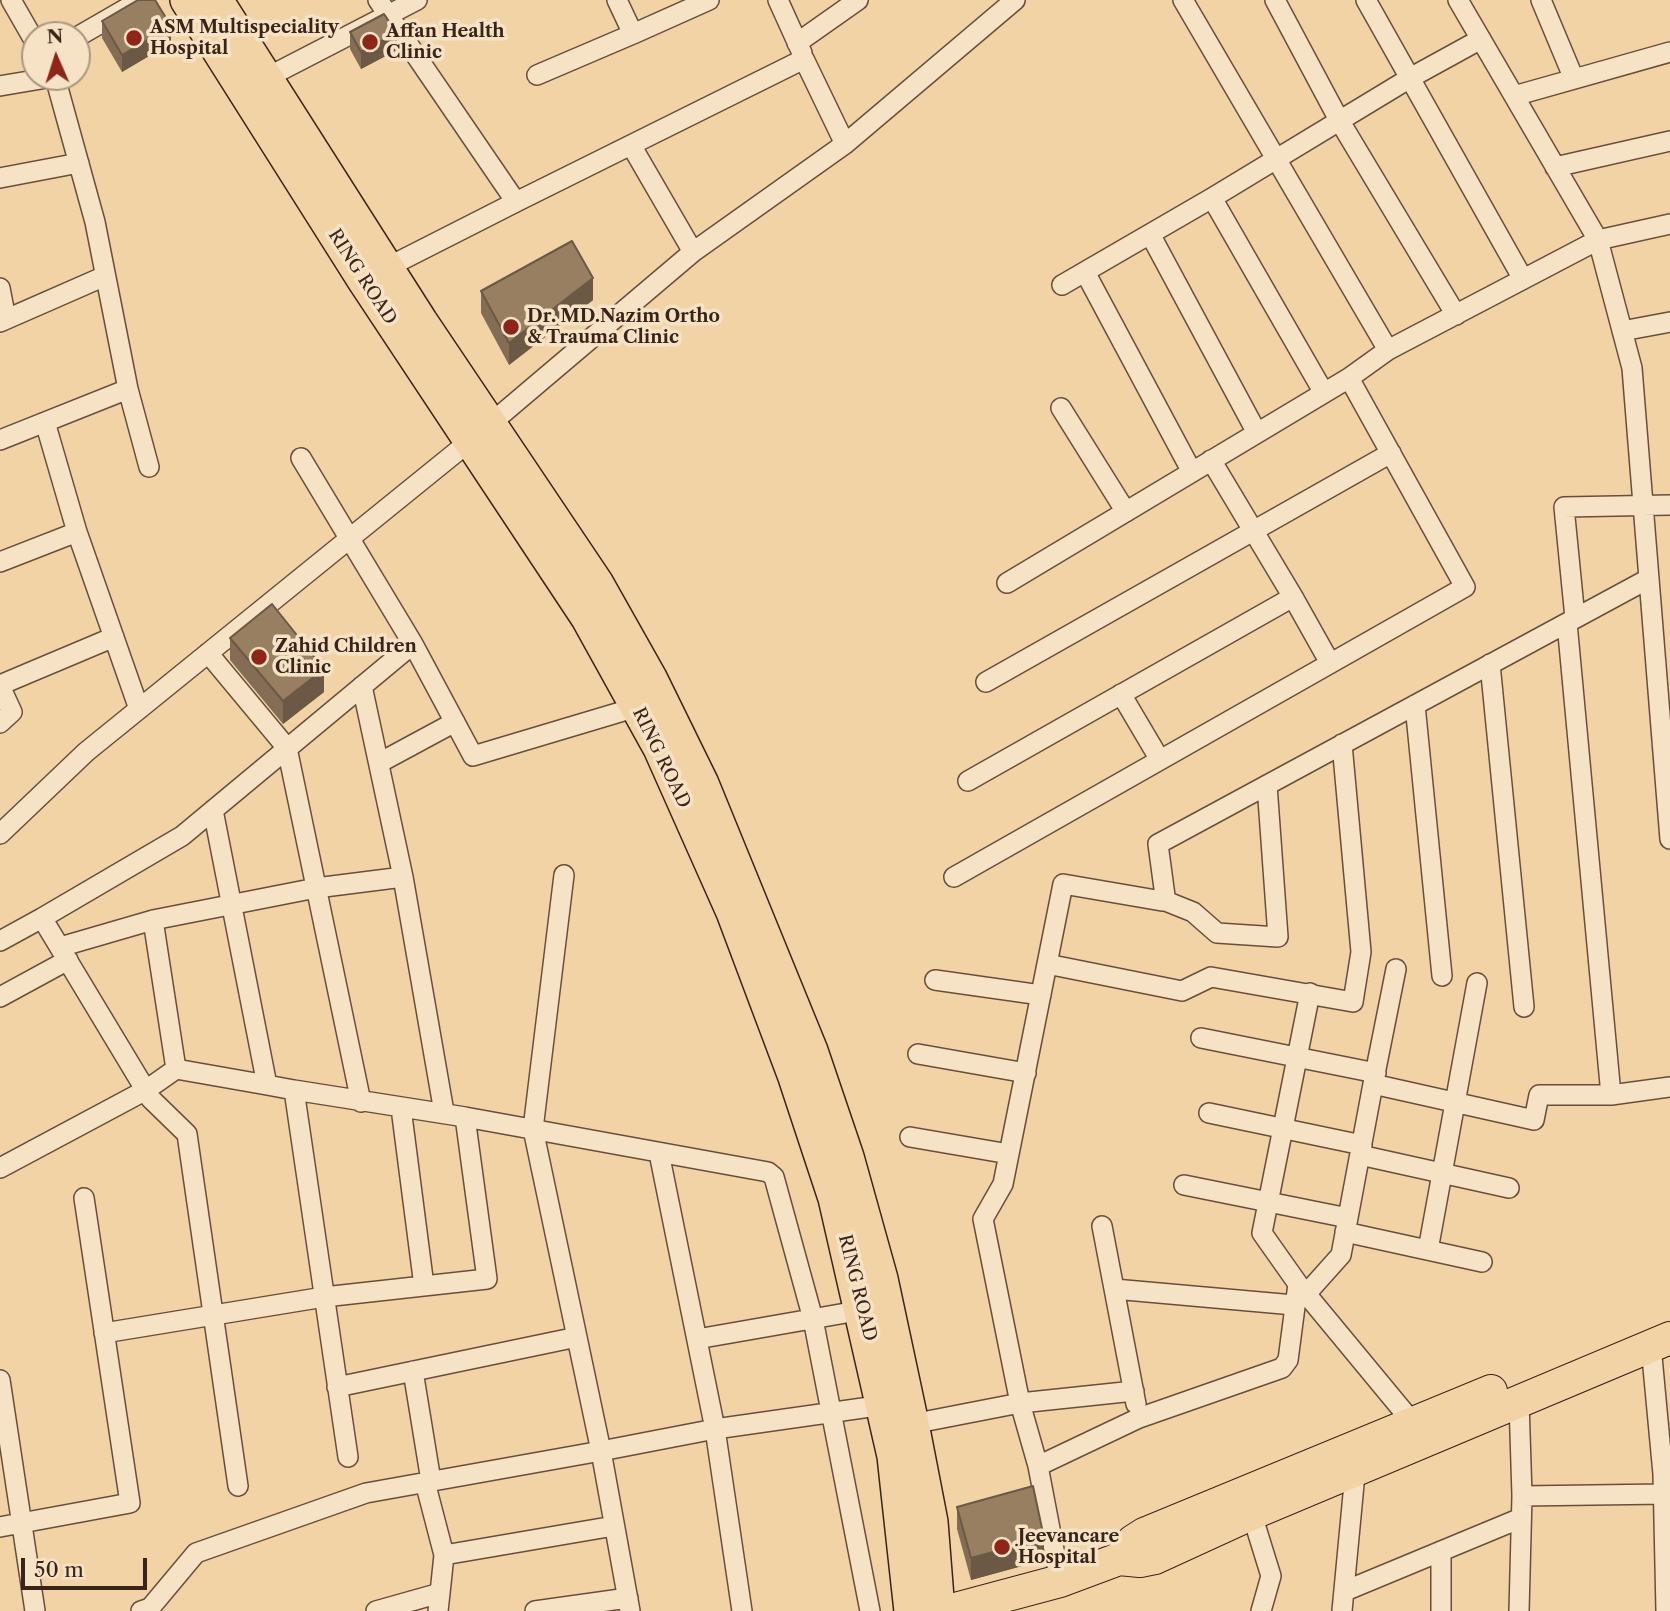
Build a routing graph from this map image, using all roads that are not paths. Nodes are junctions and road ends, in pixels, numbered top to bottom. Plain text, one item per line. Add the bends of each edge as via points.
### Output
1 (11, 0) edge
2 (141, 0) edge
3 (187, 0) edge
4 (216, 0) edge
5 (417, 0) edge
6 (617, 0) edge
7 (709, 0) edge
8 (778, 0) edge
9 (858, 0) edge
10 (1015, 0) edge
11 (1183, 0) edge
12 (1275, 0) edge
13 (1366, 0) edge
14 (1458, 0) edge
15 (1541, 0) edge
16 (382, 7) edge
17 (23, 21) edge
18 (91, 29) edge
19 (633, 34) junction
20 (1481, 39) junction
21 (801, 51) junction
22 (1670, 52) edge
23 (537, 75) dead end
24 (266, 78) junction
25 (1410, 78) junction
26 (1574, 79) junction
27 (21, 82) edge
28 (0, 86) edge
29 (58, 91) edge
30 (1514, 96) junction
31 (1339, 120) junction
32 (1670, 141) edge
33 (845, 144) junction
34 (631, 145) junction
35 (1274, 159) junction
36 (79, 163) junction
37 (1555, 167) junction
38 (0, 178) edge
39 (1212, 198) junction
40 (516, 202) junction
41 (1670, 224) edge
42 (1150, 234) junction
43 (1598, 240) junction
44 (693, 252) junction
45 (388, 267) junction
46 (1085, 272) junction
47 (105, 276) junction
48 (1523, 279) junction
49 (1062, 285) dead end
50 (0, 288) edge
51 (1456, 315) junction
52 (3, 320) edge
53 (1670, 322) edge
54 (1622, 331) junction
55 (1388, 350) junction
56 (1349, 378) junction
57 (128, 389) junction
58 (1324, 393) junction
59 (1061, 408) dead end
60 (45, 422) junction
61 (480, 432) junction
62 (1257, 433) junction
63 (0, 440) edge
64 (1391, 453) junction
65 (301, 458) dead end
66 (1211, 460) junction
67 (149, 467) dead end
68 (1192, 472) junction
69 (1670, 505) edge
70 (1643, 506) junction
71 (1126, 512) junction
72 (1252, 529) junction
73 (78, 532) junction
74 (350, 537) junction
75 (0, 562) edge
76 (1648, 579) junction
77 (1006, 583) dead end
78 (1293, 597) junction
79 (1571, 620) junction
80 (114, 637) junction
81 (412, 644) junction
82 (208, 653) junction
83 (1331, 663) junction
84 (1490, 664) junction
85 (986, 682) dead end
86 (0, 685) edge
87 (362, 686) junction
88 (1121, 694) junction
89 (1415, 705) junction
90 (637, 707) junction
91 (139, 709) junction
92 (455, 722) junction
93 (0, 723) edge
94 (1342, 744) junction
95 (287, 748) junction
96 (1160, 760) junction
97 (379, 763) junction
98 (1667, 768) edge
99 (968, 781) dead end
100 (1268, 785) junction
101 (213, 810) junction
102 (0, 834) edge
103 (1670, 839) edge
104 (564, 875) dead end
105 (403, 877) junction
106 (954, 877) dead end
107 (316, 888) junction
108 (1163, 900) junction
109 (233, 904) junction
110 (42, 918) junction
111 (153, 920) junction
112 (0, 941) edge
113 (64, 954) junction
114 (1047, 964) junction
115 (1396, 969) dead end
116 (1442, 976) dead end
117 (935, 980) dead end
118 (1477, 983) dead end
119 (1310, 993) junction
120 (1041, 995) junction
121 (0, 997) edge
122 (1524, 1007) dead end
123 (1201, 1038) dead end
124 (918, 1054) dead end
125 (1296, 1057) junction
126 (176, 1069) junction
127 (1026, 1073) junction
128 (1375, 1079) junction
129 (267, 1085) junction
130 (1670, 1087) edge
131 (146, 1090) junction
132 (294, 1090) junction
133 (1611, 1094) junction
134 (361, 1102) junction
135 (1456, 1103) junction
136 (401, 1108) junction
137 (444, 1112) junction
138 (1209, 1113) dead end
139 (465, 1117) junction
140 (533, 1129) junction
141 (1284, 1129) junction
142 (909, 1137) dead end
143 (1361, 1150) junction
144 (659, 1153) junction
145 (1009, 1154) junction
146 (0, 1168) edge
147 (1444, 1174) junction
148 (1184, 1185) dead end
149 (1509, 1188) dead end
150 (84, 1198) dead end
151 (1269, 1202) junction
152 (1346, 1225) junction
153 (1102, 1226) dead end
154 (1428, 1250) junction
155 (1482, 1262) dead end
156 (424, 1286) junction
157 (1114, 1289) junction
158 (1300, 1294) junction
159 (324, 1297) junction
160 (863, 1310) junction
161 (215, 1315) junction
162 (813, 1319) junction
163 (1670, 1320) edge
164 (104, 1333) junction
165 (577, 1337) junction
166 (697, 1339) junction
167 (1661, 1342) edge
168 (413, 1371) junction
169 (0, 1380) edge
170 (337, 1387) junction
171 (1134, 1391) junction
172 (1020, 1402) junction
173 (1519, 1402) junction
174 (884, 1405) junction
175 (833, 1413) junction
176 (1139, 1418) junction
177 (1413, 1423) junction
178 (912, 1424) junction
179 (715, 1429) junction
180 (601, 1451) junction
181 (348, 1457) dead end
182 (1357, 1459) junction
183 (1038, 1466) junction
184 (1667, 1473) edge
185 (428, 1481) junction
186 (238, 1486) dead end
187 (1664, 1494) junction
188 (1522, 1496) junction
189 (1248, 1502) junction
190 (1521, 1518) junction
191 (23, 1523) junction
192 (614, 1526) junction
193 (0, 1527) edge
194 (1667, 1538) edge
195 (1441, 1551) junction
196 (444, 1555) junction
197 (1060, 1581) junction
198 (1345, 1591) junction
199 (439, 1602) edge
200 (629, 1604) edge
201 (35, 1611) edge
202 (141, 1611) edge
203 (376, 1611) edge
204 (535, 1611) edge
205 (742, 1611) edge
206 (870, 1611) edge
207 (911, 1611) edge
208 (938, 1611) edge
209 (948, 1611) edge
210 (1261, 1611) edge
211 (1342, 1611) edge
212 (1441, 1611) edge
213 (1519, 1611) edge
214 (1666, 1611) edge

1 - 17 street
2 - 18 street
3 - 61 highway, RING ROAD via 363,280
4 - 24 highway, RING ROAD
5 - 16 street
6 - 19 street
7 - 19 street
8 - 21 street
9 - 21 street
10 - 33 street
11 - 35 street
12 - 31 street
13 - 25 street
14 - 20 street
15 - 26 street
16 - 24 street
16 - 40 street
19 - 23 street
20 - 25 street
20 - 30 street
21 - 33 street
21 - 34 street
22 - 26 street
24 - 45 highway, RING ROAD
25 - 31 street
25 - 48 street
26 - 30 street
27 - 28 street
29 - 36 street
30 - 37 street
31 - 35 street
31 - 51 street
32 - 37 street
33 - 44 street
34 - 40 street
34 - 44 street
35 - 39 street
35 - 55 street
36 - 38 street
36 - 47 street
37 - 43 street
39 - 42 street
39 - 58 street
40 - 45 street
41 - 43 street
42 - 46 street
42 - 62 street
43 - 48 street
43 - 54 street
44 - 61 street
45 - 61 highway, RING ROAD
46 - 49 street
46 - 68 street
47 - 52 street
47 - 57 street
48 - 51 street
50 - 52 street
51 - 55 street
53 - 54 street
54 - 70 street via 1632,368
55 - 56 street
56 - 58 street
56 - 64 street
57 - 60 street
57 - 67 street
58 - 62 street
59 - 71 street
60 - 63 street
60 - 73 street
61 - 74 street
61 - 90 highway, RING ROAD
61 - 178 highway, RING ROAD via 597,584 702,784 782,976 843,1145 881,1279
62 - 66 street
64 - 72 street
64 - 83 street via 1465,587
65 - 74 street
66 - 68 street
66 - 72 street
68 - 71 street
69 - 70 street
70 - 76 street
70 - 79 street via 1564,507
71 - 77 street
72 - 78 street
72 - 85 street
73 - 75 street
73 - 80 street
74 - 81 street
74 - 82 street
76 - 79 street
76 - 98 street
78 - 83 street
78 - 88 street
79 - 84 street
79 - 133 street
80 - 86 street
80 - 91 street
81 - 87 street
81 - 92 street
82 - 91 street
82 - 95 street
83 - 96 street
84 - 89 street
84 - 122 street
86 - 93 street via 12,712
87 - 95 street
87 - 97 street
88 - 96 street
88 - 99 street
89 - 94 street
89 - 116 street
90 - 92 street via 473,756
90 - 160 highway, RING ROAD via 733,912 790,1064 835,1198
91 - 102 street
92 - 97 street
94 - 100 street
94 - 119 street via 1361,952 1353,1002
95 - 101 street
95 - 107 street
96 - 106 street
97 - 105 street
98 - 103 street
100 - 108 street via 1158,844
100 - 108 street via 1278,937 1217,933 1193,912
101 - 109 street
101 - 110 street via 182,836
104 - 140 street
105 - 107 street
105 - 137 street
107 - 109 street
107 - 134 street
108 - 114 street via 1063,884
109 - 111 street
109 - 129 street
110 - 112 street
110 - 113 street
111 - 113 street
111 - 126 street
113 - 121 street
113 - 131 street
114 - 119 street via 1182,991 1211,977
114 - 120 street
115 - 128 street
117 - 120 street
118 - 135 street
119 - 125 street
120 - 127 street
123 - 125 street
124 - 127 street
125 - 128 street
125 - 141 street
126 - 129 street
126 - 131 street
127 - 145 street
128 - 135 street
128 - 143 street
129 - 132 street
130 - 133 street
131 - 146 street
131 - 161 street via 187,1134
132 - 134 street
132 - 159 street
133 - 135 street via 1539,1095 1534,1120
134 - 136 street
135 - 147 street
136 - 137 street
136 - 156 street
137 - 139 street
138 - 141 street
139 - 140 street
139 - 156 street via 487,1279
140 - 144 street
140 - 165 street
141 - 143 street
141 - 151 street
142 - 145 street
143 - 147 street
143 - 152 street
144 - 162 street via 768,1172 774,1177
144 - 166 street
145 - 172 street via 1003,1184 984,1219
147 - 149 street
147 - 154 street
148 - 151 street
150 - 164 street
151 - 152 street
151 - 158 street via 1263,1237
152 - 154 street
152 - 158 street via 1341,1255
153 - 157 street
154 - 155 street
156 - 159 street
157 - 158 street
157 - 171 street
158 - 176 street via 1288,1360 1282,1368
158 - 177 street
159 - 161 street
159 - 170 street
160 - 162 street
160 - 174 highway, RING ROAD
161 - 164 street
161 - 186 street
162 - 166 street
162 - 175 street
163 - 177 main road
164 - 191 street via 130,1503
165 - 168 street
165 - 180 street
166 - 179 street
167 - 173 main road
167 - 184 street
168 - 170 street
168 - 185 street
169 - 191 street
170 - 181 street
171 - 172 street
171 - 176 street
172 - 178 street
172 - 183 street
173 - 182 main road
173 - 188 street
174 - 175 street
174 - 207 highway, RING ROAD
175 - 179 street
175 - 206 street
176 - 183 street
177 - 182 main road
178 - 208 highway, RING ROAD via 931,1522
179 - 180 street
179 - 205 street
180 - 185 street
180 - 192 street
182 - 189 main road
182 - 198 street
183 - 197 street
184 - 187 street
185 - 196 street
185 - 202 street via 366,1493 196,1553 150,1608
187 - 188 street
187 - 194 street
188 - 190 street
189 - 197 main road via 1143,1534 1119,1559
189 - 210 street via 1271,1576
190 - 195 street
190 - 213 street
191 - 193 street
191 - 201 street
192 - 196 street
192 - 200 street
194 - 214 street
195 - 198 street
195 - 212 street
196 - 199 street
197 - 209 main road
198 - 211 street
199 - 203 street
200 - 204 street

